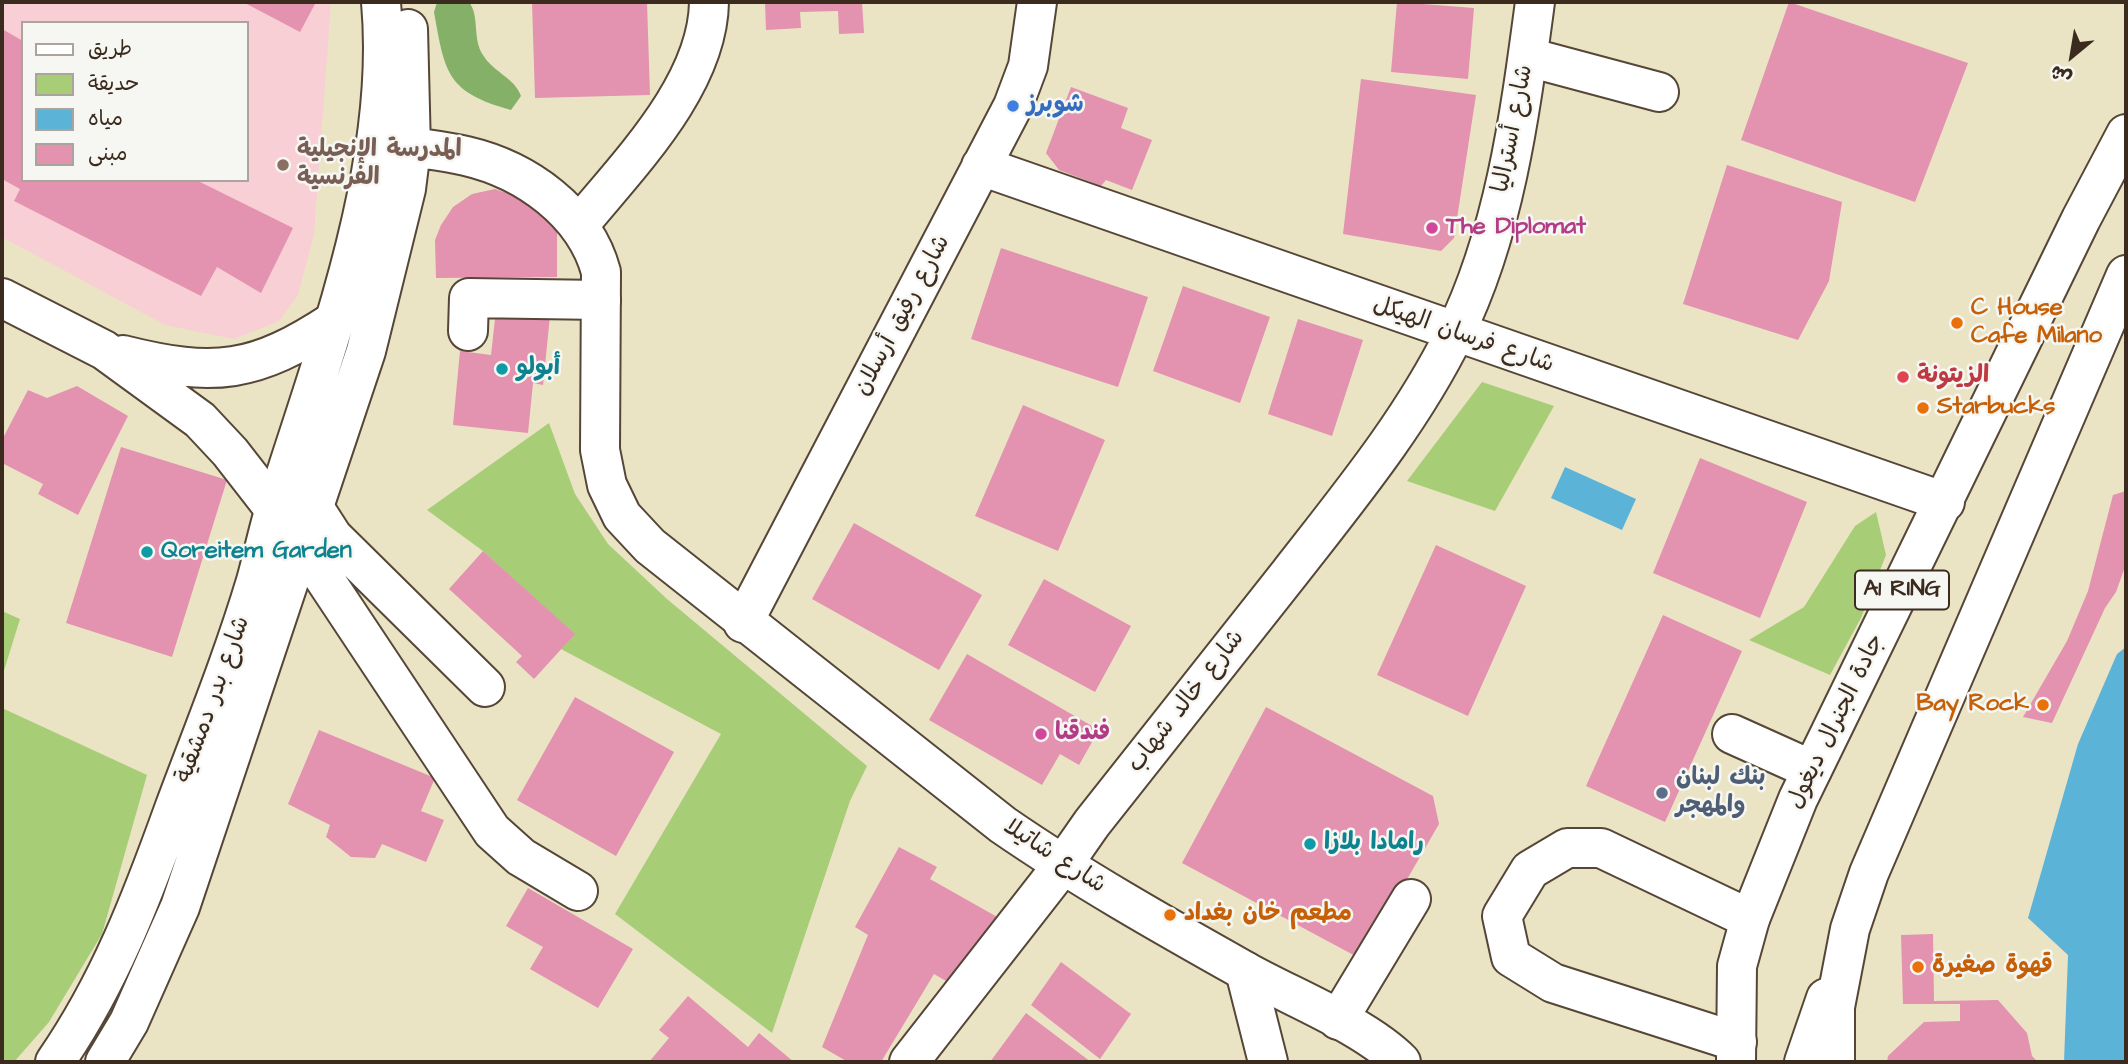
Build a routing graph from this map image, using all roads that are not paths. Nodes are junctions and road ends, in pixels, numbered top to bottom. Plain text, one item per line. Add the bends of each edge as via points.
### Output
1 (381, 2) edge
2 (408, 2) edge
3 (709, 2) edge
4 (1037, 2) edge
5 (1535, 2) edge
6 (1528, 57) junction
7 (1659, 92) dead end
8 (2126, 134) edge
9 (394, 145) junction
10 (981, 166) junction
11 (579, 225) junction
12 (2126, 275) edge
13 (2, 298) edge
14 (601, 300) junction
15 (334, 321) junction
16 (468, 331) dead end
17 (1454, 334) junction
18 (104, 350) junction
19 (293, 457) junction
20 (1945, 502) junction
21 (274, 512) junction
22 (307, 526) junction
23 (743, 623) junction
24 (485, 687) dead end
25 (1732, 734) dead end
26 (1812, 771) junction
27 (1062, 866) junction
28 (578, 891) dead end
29 (1411, 899) dead end
30 (1750, 919) junction
31 (1850, 929) junction
32 (1245, 971) junction
33 (1338, 1020) junction
34 (1734, 1055) edge
35 (1396, 1057) edge
36 (54, 1062) edge
37 (105, 1062) edge
38 (909, 1062) edge
39 (1268, 1062) edge
40 (1428, 1062) edge
41 (1804, 1062) edge
42 (1835, 1062) edge

1 - 9 main road
2 - 9 main road
3 - 11 main road via 702,45 674,103
4 - 10 main road, شارع رفيق أرسلان via 1028,66
5 - 6 main road, شارع أستراليا
6 - 7 main road
6 - 17 main road, شارع أستراليا via 1491,238
8 - 20 main road, جادة الجنرال ديغول / A1 RING
9 - 11 main road, شارع شاتيلا via 495,165 554,199
9 - 15 main road, شارع بدر دمشقية
9 - 22 main road, شارع بدر دمشقية via 406,189 374,320
10 - 17 main road, شارع فرسان الهيكل
10 - 23 main road, شارع رفيق أرسلان
11 - 14 main road, شارع شاتيلا via 595,250
12 - 31 main road, A1 RING via 1869,873
13 - 18 main road
14 - 16 main road via 469,298
14 - 23 main road, شارع شاتيلا via 600,450 607,485 622,516 650,546
15 - 18 main road via 280,352 223,370 158,364
15 - 19 main road, شارع بدر دمشقية
17 - 20 main road, شارع فرسان الهيكل
17 - 27 main road, شارع خالد شهاب via 1372,468
18 - 21 main road via 200,420
19 - 21 main road, شارع بدر دمشقية
19 - 22 main road via 305,479
20 - 26 main road, جادة الجنرال ديغول / A1 RING
21 - 22 main road
21 - 36 main road, شارع بدر دمشقية via 256,582 126,938 94,1002
22 - 24 main road via 333,537
22 - 28 main road via 492,831 521,857
22 - 37 main road, شارع بدر دمشقية via 180,907 129,1022
23 - 27 main road, شارع شاتيلا
25 - 26 main road
26 - 30 main road, جادة الجنرال ديغول / A1 RING
27 - 32 main road, شارع شاتيلا
27 - 38 main road, شارع خالد شهاب
29 - 33 main road
30 - 34 main road, جادة الجنرال ديغول / A1 RING via 1737,966
30 - 34 main road via 1601,848 1567,848 1530,870 1502,916 1511,957 1553,983
31 - 41 main road
31 - 42 main road, A1 RING via 1835,1007
32 - 33 main road, شارع شاتيلا
32 - 39 main road
33 - 35 main road, شارع شاتيلا
35 - 40 main road, شارع شاتيلا via 1415,1056

